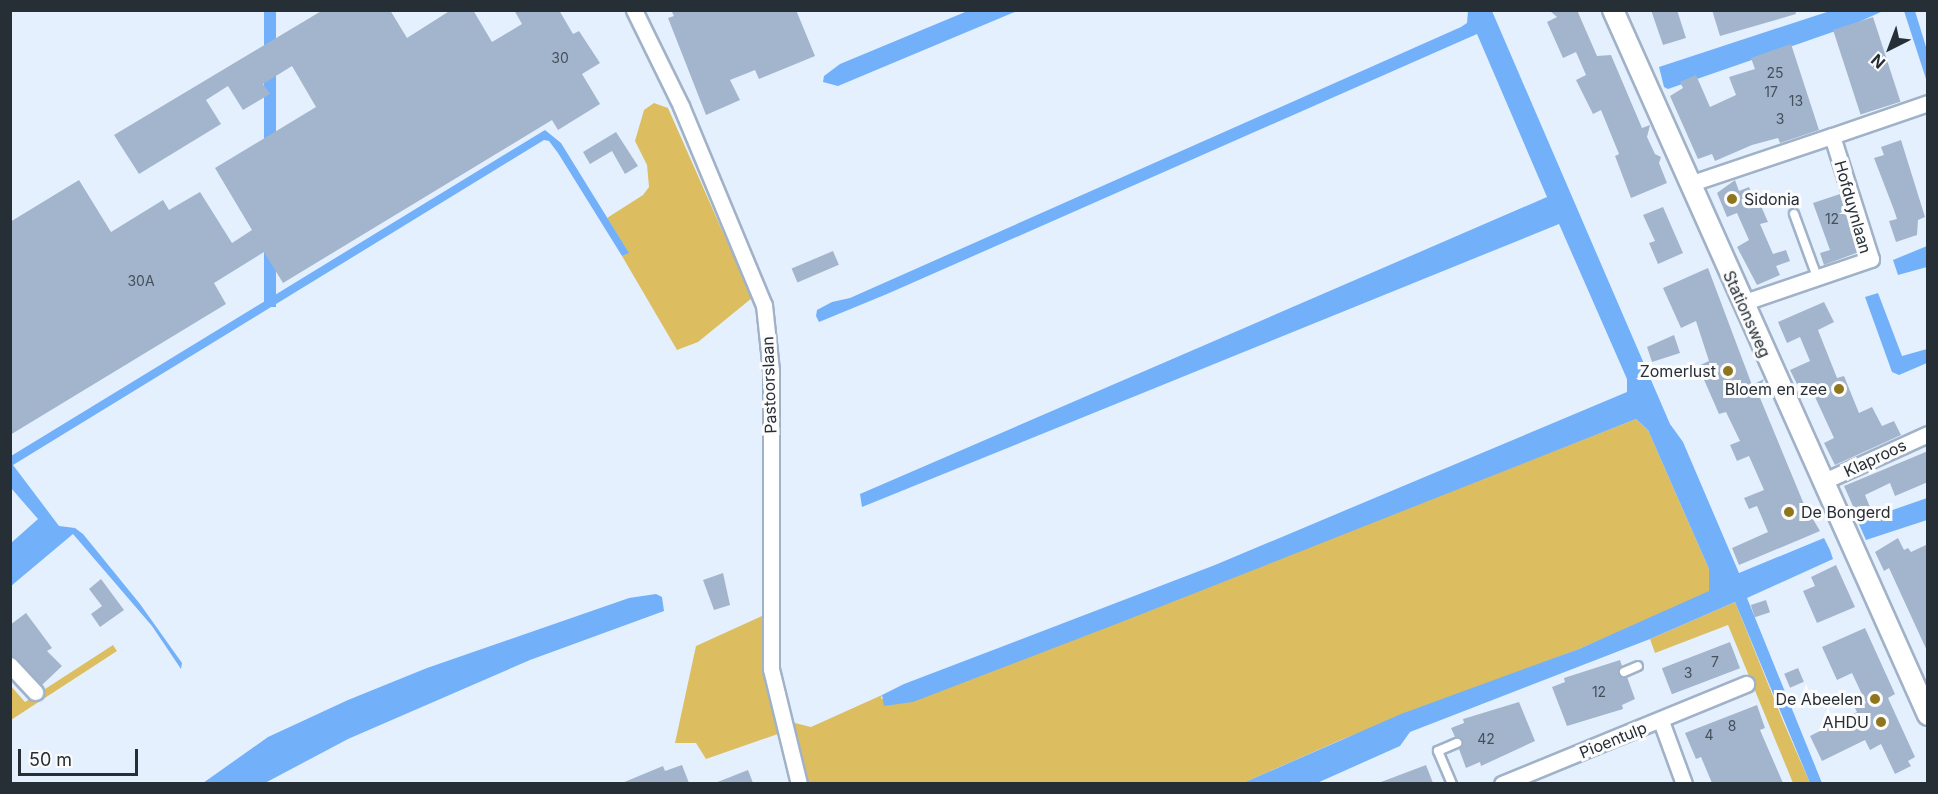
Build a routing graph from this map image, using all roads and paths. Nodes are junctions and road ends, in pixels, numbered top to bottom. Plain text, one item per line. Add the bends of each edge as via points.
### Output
1 (634, 10) edge
2 (1613, 10) edge
3 (1928, 103) edge
4 (1832, 136) junction
5 (1689, 184) junction
6 (1794, 214) dead end
7 (1817, 277) junction
8 (1742, 303) junction
9 (1928, 434) edge
10 (1822, 482) junction
11 (10, 665) edge
12 (1638, 666) dead end
13 (1624, 672) dead end
14 (1746, 684) dead end
15 (35, 692) dead end
16 (1928, 716) edge
17 (1660, 721) junction
18 (1457, 743) dead end
19 (799, 783) edge
20 (1452, 783) edge
21 (1502, 783) edge
22 (1684, 783) edge

1 - 19 street, Pastoorslaan via 681,106 764,305 771,370 771,669
2 - 5 street, Stationsweg
3 - 4 street via 1846,126
4 - 5 street
4 - 7 street, Hofduynlaan via 1871,259
5 - 8 street, Stationsweg
6 - 7 lane
7 - 8 street, Hofduynlaan
8 - 10 street, Stationsweg
9 - 10 street, Klaproos
10 - 16 street, Stationsweg
11 - 15 street
12 - 13 lane
14 - 17 street
17 - 21 street, Pioentulp
17 - 22 street, Pioentulp
18 - 20 lane via 1438,751

